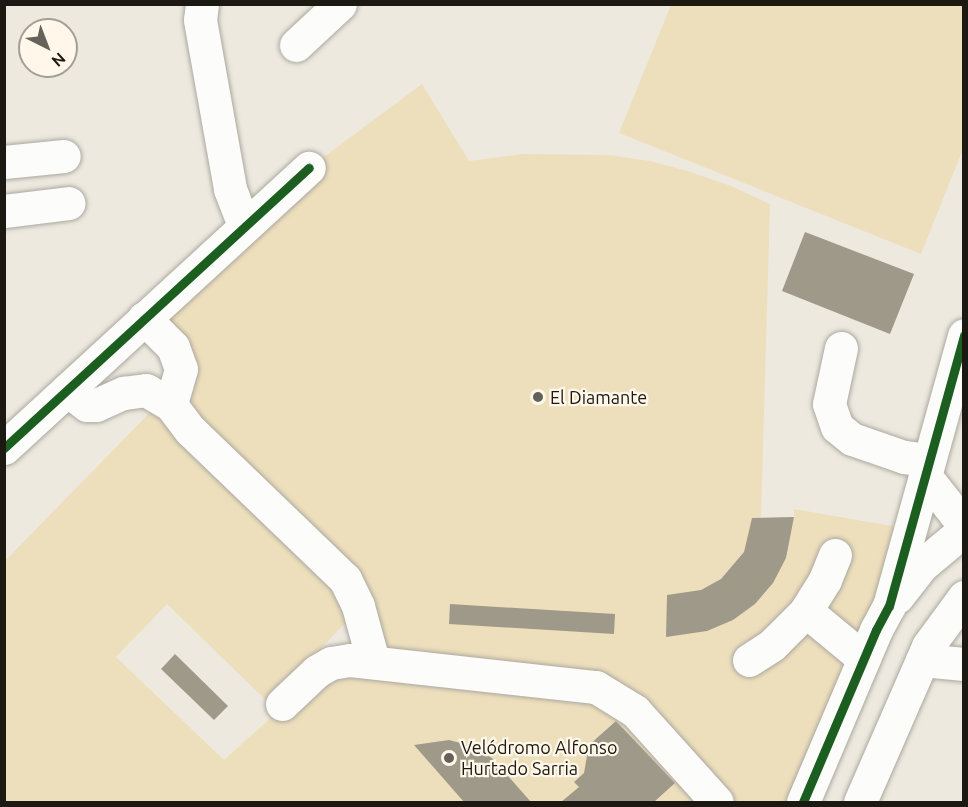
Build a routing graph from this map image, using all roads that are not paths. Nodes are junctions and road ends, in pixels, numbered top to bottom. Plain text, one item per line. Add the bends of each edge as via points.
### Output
1 (202, 4) edge
2 (340, 4) edge
3 (296, 45) dead end
4 (64, 156) dead end
5 (4, 162) edge
6 (309, 168) dead end
7 (69, 203) dead end
8 (4, 212) edge
9 (244, 226) junction
10 (144, 318) junction
11 (963, 335) edge
12 (841, 348) dead end
13 (67, 390) junction
14 (171, 405) junction
15 (6, 442) edge
16 (927, 468) junction
17 (963, 525) edge
18 (963, 530) edge
19 (835, 555) dead end
20 (963, 597) edge
21 (890, 606) junction
22 (806, 611) junction
23 (864, 658) junction
24 (750, 660) dead end
25 (922, 660) junction
26 (373, 661) junction
27 (963, 664) edge
28 (282, 704) dead end
29 (802, 800) edge
30 (717, 802) edge
31 (860, 802) edge

1 - 9 street via 200,20 230,189
2 - 3 street
4 - 5 street
6 - 9 street
7 - 8 street
9 - 10 street
10 - 13 street
10 - 14 street via 173,347 181,369
11 - 16 street
12 - 16 street via 829,404 837,427 852,439
13 - 14 street via 87,405 146,390
13 - 15 street
14 - 26 street via 190,430 345,579 358,606
16 - 17 street
16 - 21 street
18 - 21 street via 921,567
19 - 22 street
20 - 25 street
21 - 23 street
22 - 23 street
22 - 24 street via 772,645
23 - 29 street
25 - 27 street
25 - 31 street
26 - 28 street via 331,663
26 - 30 street via 596,687 635,711

